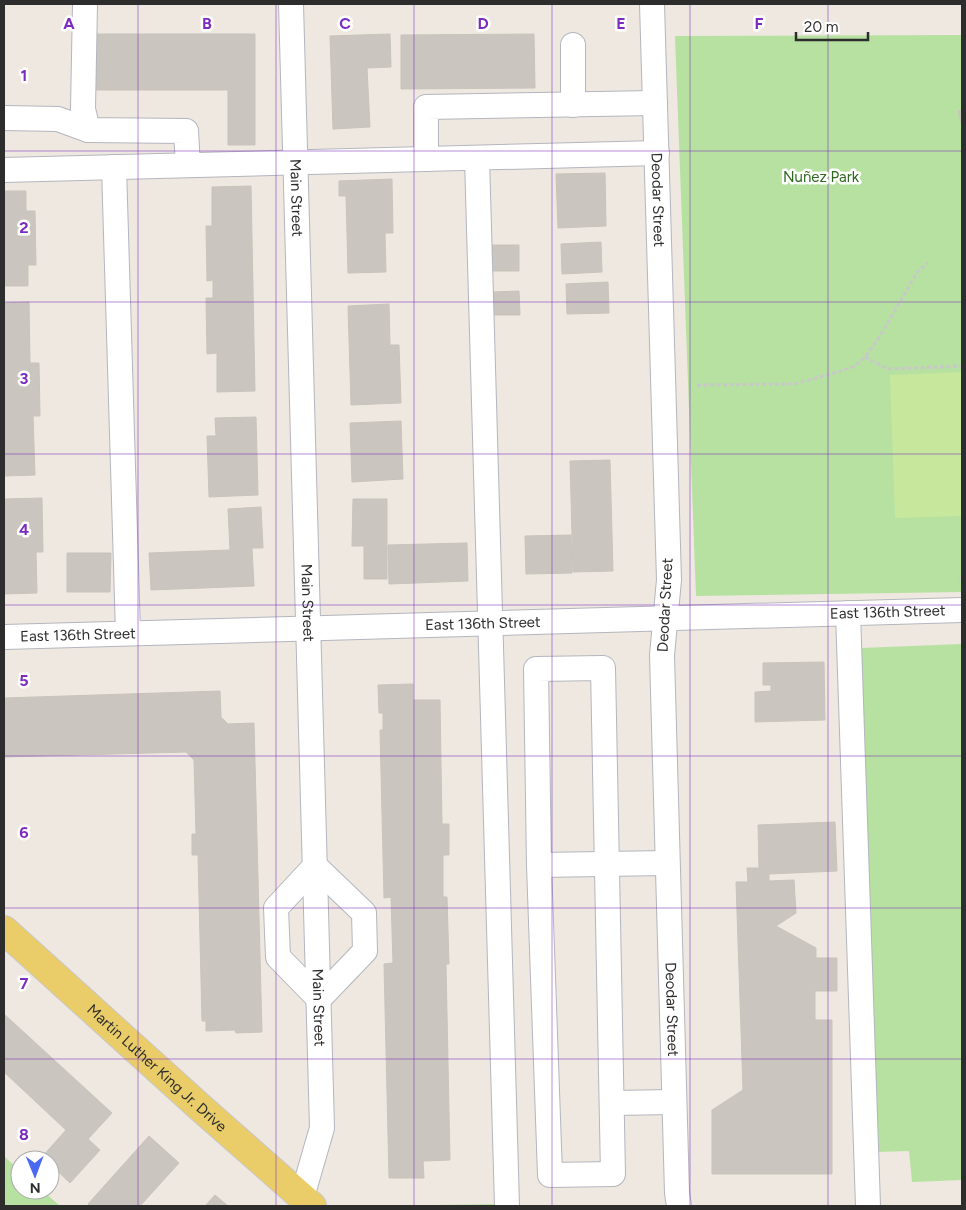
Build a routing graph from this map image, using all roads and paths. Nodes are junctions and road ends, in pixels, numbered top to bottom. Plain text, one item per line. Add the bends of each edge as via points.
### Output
1 (85, 4) edge
2 (291, 4) edge
3 (652, 4) edge
4 (573, 45) dead end
5 (655, 103) junction
6 (573, 105) junction
7 (4, 118) edge
8 (88, 130) junction
9 (656, 153) junction
10 (477, 158) junction
11 (426, 159) junction
12 (296, 162) junction
13 (188, 165) junction
14 (114, 167) junction
15 (4, 170) edge
16 (928, 263) dead end
17 (865, 357) junction
18 (962, 366) edge
19 (696, 385) dead end
20 (962, 610) edge
21 (848, 613) junction
22 (665, 618) junction
23 (490, 623) junction
24 (309, 628) junction
25 (128, 633) junction
26 (4, 637) edge
27 (668, 863) junction
28 (606, 864) junction
29 (314, 866) junction
30 (539, 866) junction
31 (4, 930) edge
32 (319, 999) junction
33 (674, 1102) junction
34 (612, 1103) junction
35 (307, 1202) edge
36 (507, 1206) edge
37 (679, 1206) edge
38 (868, 1206) edge

1 - 8 street via 83,109
2 - 12 street, Main Street
3 - 5 street, Deodar Street
4 - 6 street
5 - 6 street
5 - 9 street, Deodar Street
6 - 11 street via 426,107
7 - 8 street via 58,119
8 - 13 street via 186,131
9 - 10 street
9 - 22 street, Deodar Street via 669,580
10 - 11 street
10 - 23 street
11 - 12 street
12 - 13 street
12 - 24 street, Main Street
13 - 14 street
14 - 15 street
14 - 25 street
16 - 17 path via 919,270
17 - 18 path via 888,369
17 - 19 path via 855,366 794,384
20 - 21 street, East 136th Street
21 - 22 street, East 136th Street
21 - 38 street
22 - 23 street, East 136th Street
22 - 27 street, Deodar Street via 662,655
23 - 24 street, East 136th Street
23 - 36 street
24 - 25 street, East 136th Street
24 - 29 street, Main Street
25 - 26 street, East 136th Street
27 - 28 street
27 - 33 street, Deodar Street
28 - 30 street
28 - 30 street via 603,668 536,669
28 - 34 street
29 - 32 street, Main Street
29 - 32 street via 276,908 276,918 278,957
29 - 32 street via 364,913 365,951
30 - 34 street via 550,1175 613,1174
31 - 35 main road, Martin Luther King Jr. Drive
32 - 35 street, Main Street via 322,1128
33 - 34 street
33 - 37 street, Deodar Street

